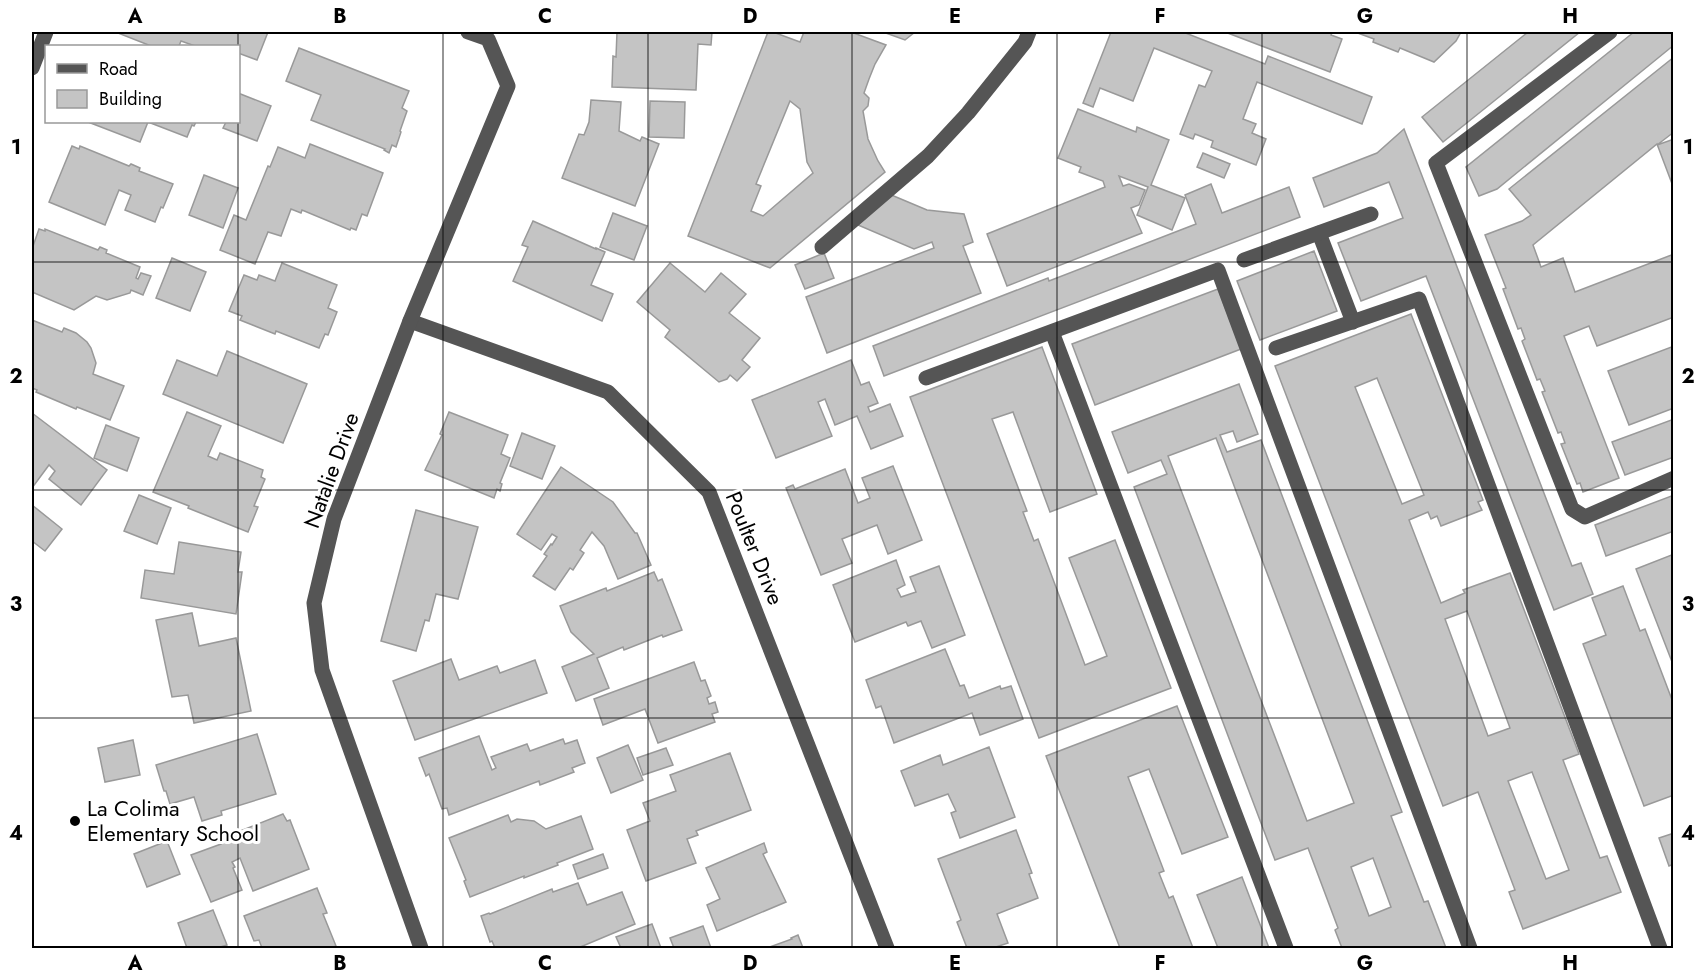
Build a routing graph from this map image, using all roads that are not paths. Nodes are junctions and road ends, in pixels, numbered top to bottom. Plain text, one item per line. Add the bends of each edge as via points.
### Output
1 (46, 32) edge
2 (468, 32) edge
3 (1029, 32) edge
4 (1610, 32) edge
5 (32, 68) edge
6 (1371, 214) dead end
7 (1319, 233) junction
8 (822, 247) dead end
9 (1244, 260) dead end
10 (410, 321) junction
11 (1353, 322) junction
12 (1052, 332) junction
13 (1276, 348) dead end
14 (926, 378) dead end
15 (1674, 478) edge
16 (421, 948) edge
17 (887, 948) edge
18 (1286, 948) edge
19 (1470, 948) edge
20 (1660, 948) edge

1 - 5 street
2 - 10 street, Natalie Drive via 488,39 508,86
3 - 8 street via 968,113 928,156
4 - 15 street via 1436,163 1572,509 1585,517
6 - 7 street
7 - 9 street
7 - 11 street
10 - 16 street, Natalie Drive via 334,519 314,603 322,669
10 - 17 street, Poulter Drive via 608,392 709,492
11 - 13 street
11 - 20 street via 1419,299
12 - 14 street
12 - 18 street
12 - 19 street via 1218,270

